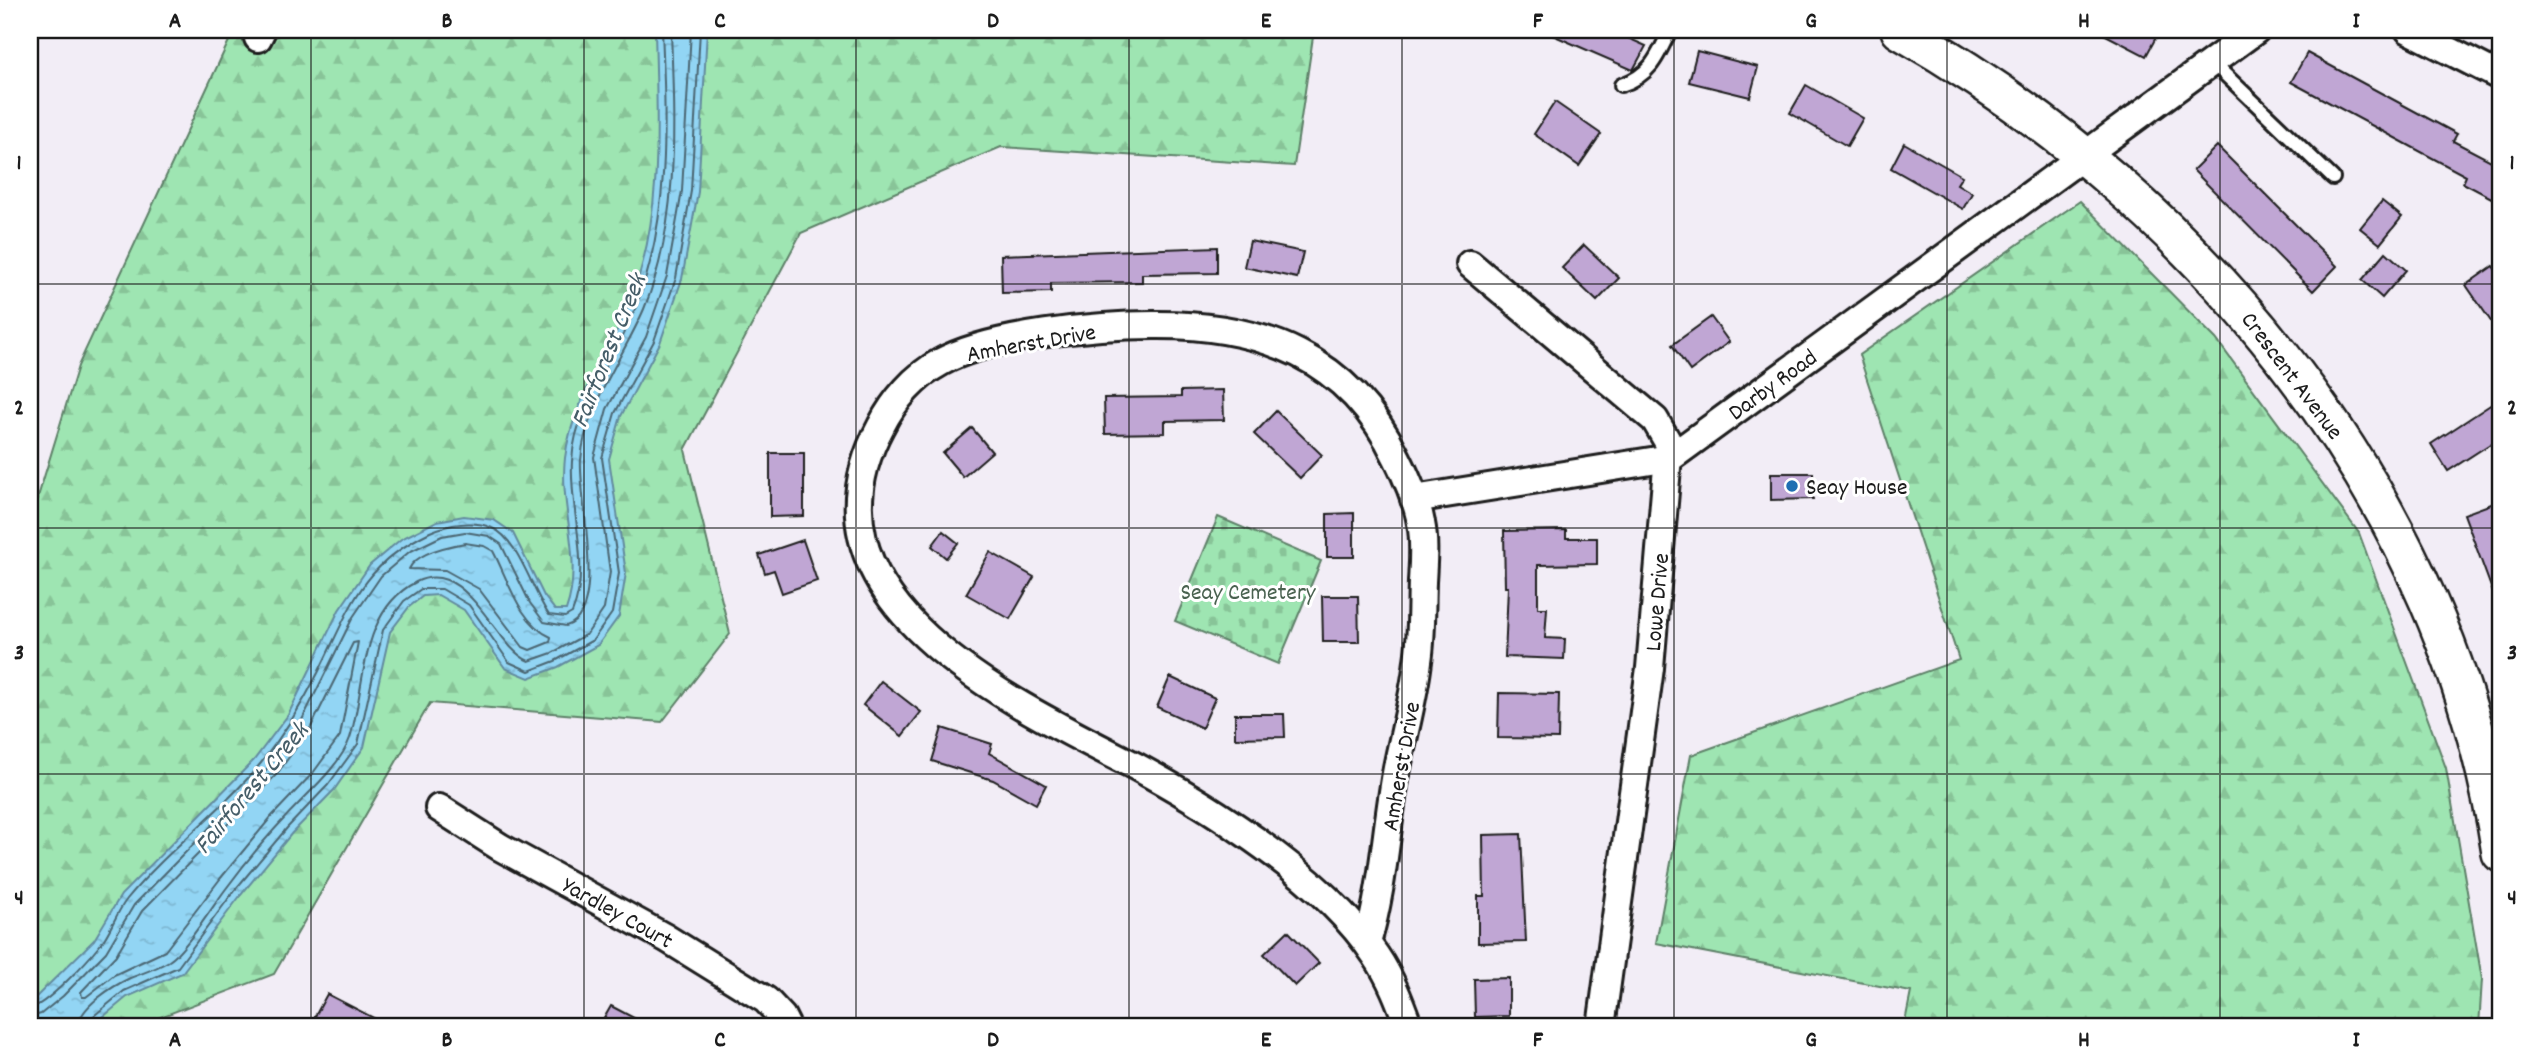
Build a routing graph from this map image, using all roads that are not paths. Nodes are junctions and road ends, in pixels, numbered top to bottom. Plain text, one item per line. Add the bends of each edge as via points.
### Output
1 (1670, 30) edge
2 (1900, 30) edge
3 (2256, 30) edge
4 (2409, 30) edge
5 (2212, 62) junction
6 (2501, 77) edge
7 (1621, 85) dead end
8 (2083, 155) junction
9 (2333, 178) dead end
10 (1470, 264) dead end
11 (1670, 458) junction
12 (1413, 499) junction
13 (2489, 739) edge
14 (439, 808) dead end
15 (2501, 853) edge
16 (1367, 943) junction
17 (787, 1027) edge
18 (1409, 1027) edge
19 (1601, 1027) edge

1 - 7 lane via 1640,79
2 - 8 street, Crescent Avenue via 2001,94
3 - 5 street, Darby Road
4 - 6 street
5 - 8 street, Darby Road
5 - 9 lane
8 - 11 street, Darby Road
8 - 13 street, Crescent Avenue via 2192,253 2288,362 2336,428 2416,572
10 - 11 street, Lowe Drive via 1656,420 1669,444
11 - 12 street, Darby Road
11 - 19 street, Lowe Drive via 1650,668
12 - 16 street, Amherst Drive via 1423,544 1418,664
12 - 16 street, Amherst Drive via 1375,417 1330,371 1273,342 1209,327 1176,325 1058,334 973,350 940,363 911,384 882,422 860,487 861,528 871,565 899,609 936,646 1037,715 1144,771 1242,831 1332,905
13 - 15 street, Crescent Avenue
14 - 17 street, Yardley Court via 766,999
16 - 18 street, Amherst Drive via 1394,987

